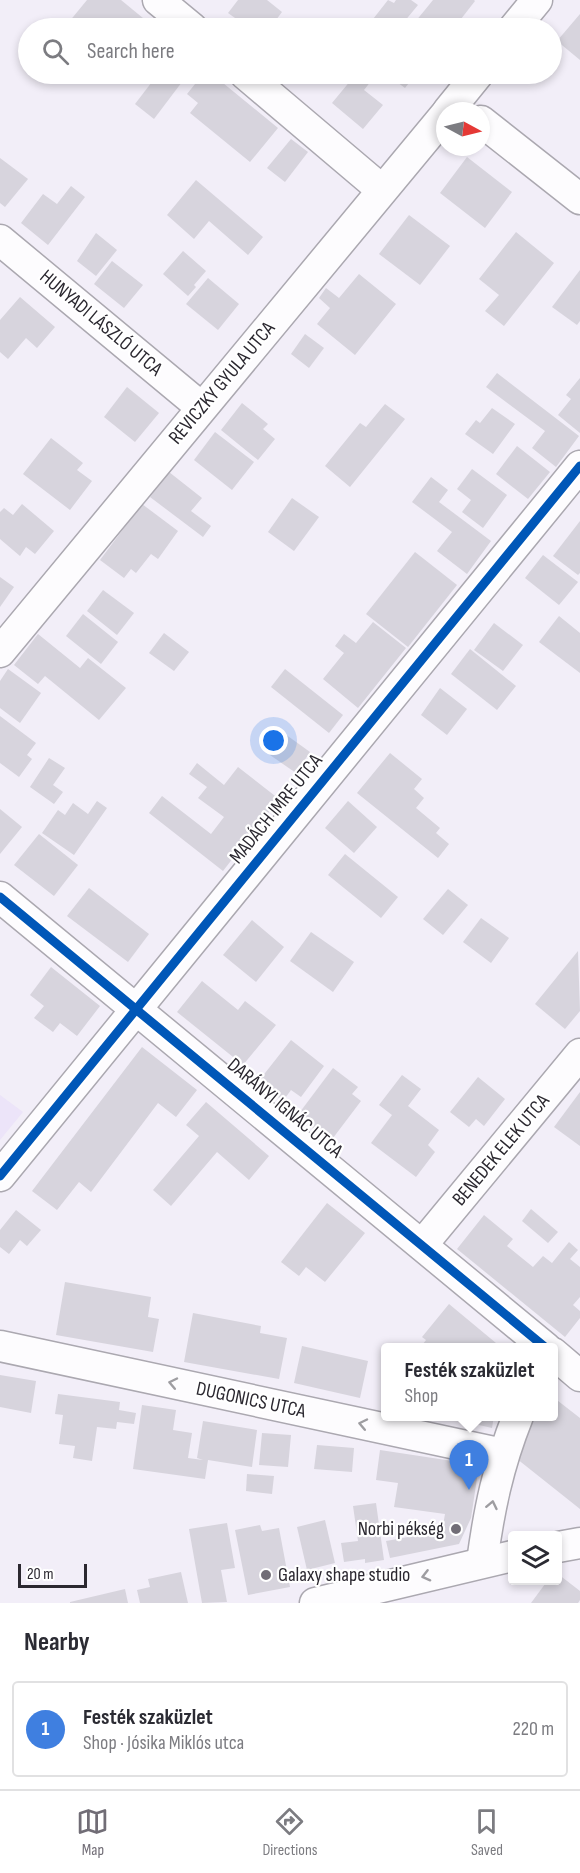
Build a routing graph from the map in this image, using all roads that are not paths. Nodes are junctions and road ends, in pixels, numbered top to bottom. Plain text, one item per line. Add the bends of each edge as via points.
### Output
1 (158, 0) edge
2 (537, 0) edge
3 (180, 18) edge
4 (522, 18) edge
5 (257, 84) edge
6 (471, 84) edge
7 (459, 102) edge
8 (490, 128) edge
9 (436, 130) edge
10 (382, 190) junction
11 (580, 199) edge
12 (5, 255) edge
13 (201, 407) junction
14 (580, 466) edge
15 (0, 652) edge
16 (0, 897) edge
17 (136, 1008) junction
18 (580, 1054) edge
19 (0, 1176) edge
20 (422, 1245) junction
21 (541, 1343) edge
22 (0, 1346) edge
23 (558, 1357) edge
24 (580, 1376) edge
25 (516, 1421) edge
26 (503, 1454) junction
27 (580, 1543) edge
28 (562, 1546) edge
29 (508, 1557) edge
30 (482, 1563) junction
31 (315, 1603) edge

1 - 3 street
2 - 4 street
5 - 10 street
6 - 7 street, REVICZKY GYULA UTCA
8 - 11 street
9 - 10 street, REVICZKY GYULA UTCA
10 - 13 street, REVICZKY GYULA UTCA
12 - 13 street, HUNYADI LÁSZLÓ UTCA
13 - 15 street, REVICZKY GYULA UTCA
14 - 17 street, MADÁCH IMRE UTCA
16 - 17 street, DARÁNYI IGNÁC UTCA
17 - 19 street, MADÁCH IMRE UTCA
17 - 20 street, DARÁNYI IGNÁC UTCA
18 - 20 street, BENEDEK ELEK UTCA
20 - 21 street, DARÁNYI IGNÁC UTCA
26 -> 22 street, DUGONICS UTCA
23 - 24 street
25 - 26 street
30 -> 26 street
27 - 28 street
29 - 30 street
30 -> 31 street

